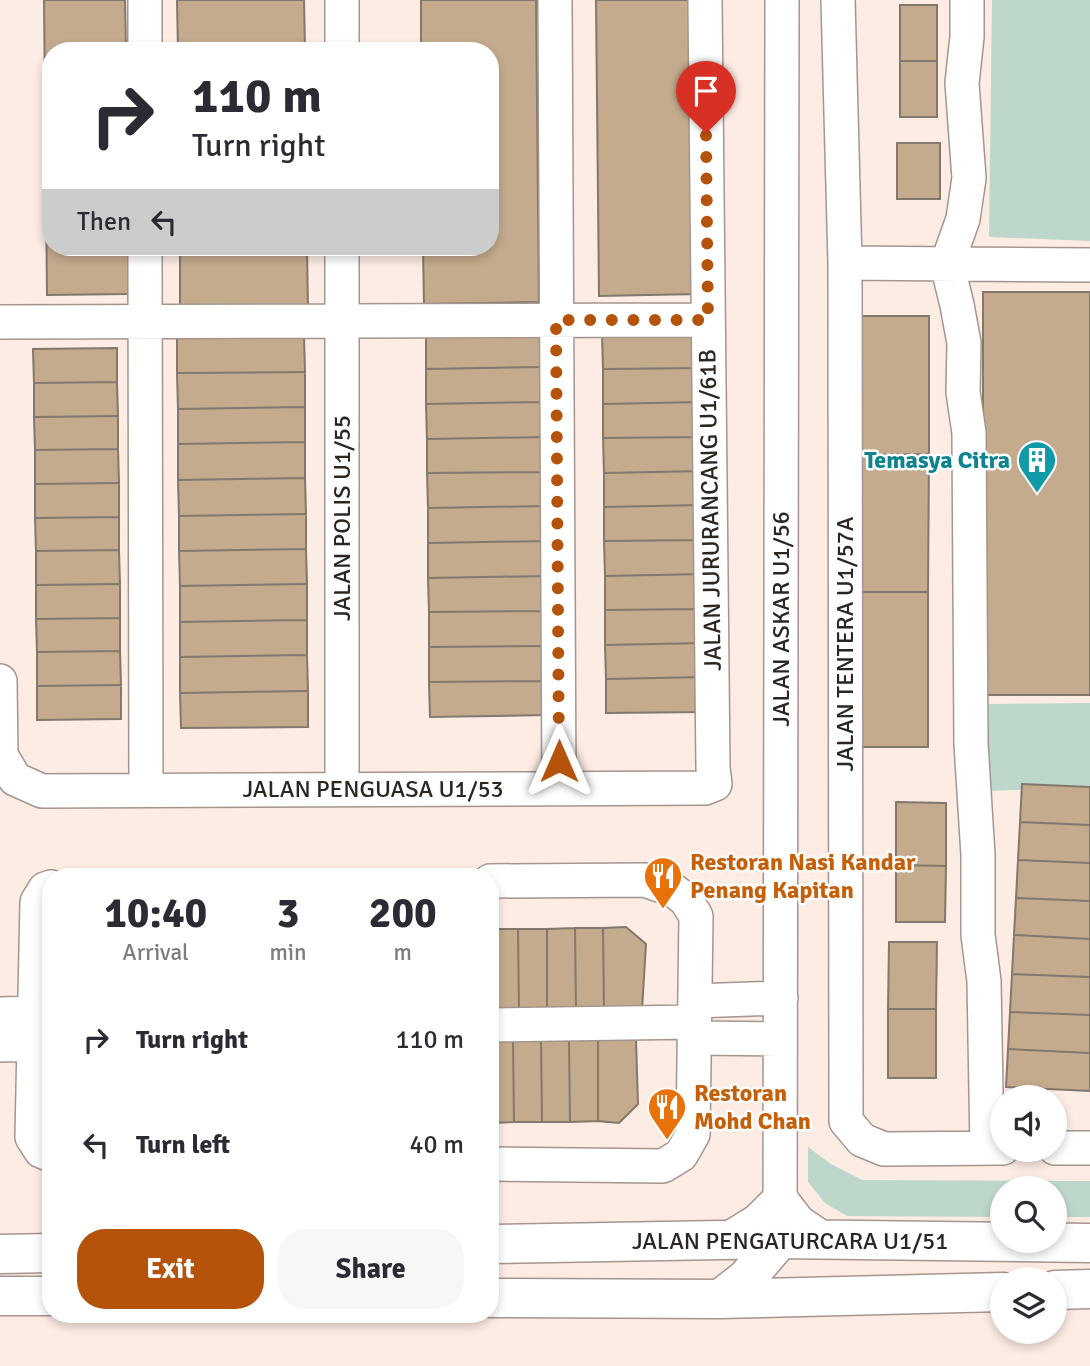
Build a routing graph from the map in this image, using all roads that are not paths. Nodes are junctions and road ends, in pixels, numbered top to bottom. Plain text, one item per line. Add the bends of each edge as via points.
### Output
1 (145, 0) edge
2 (342, 0) edge
3 (555, 0) edge
4 (705, 0) edge
5 (782, 0) edge
6 (838, 0) edge
7 (967, 0) edge
8 (145, 42) edge
9 (342, 42) edge
10 (145, 256) edge
11 (342, 256) edge
12 (845, 263) junction
13 (947, 264) junction
14 (1090, 265) edge
15 (556, 320) junction
16 (708, 320) junction
17 (342, 321) junction
18 (145, 322) junction
19 (0, 323) edge
20 (0, 681) edge
21 (709, 778) joint
22 (559, 788) junction
23 (342, 789) junction
24 (146, 790) junction
25 (499, 881) edge
26 (42, 940) edge
27 (780, 998) junction
28 (0, 1014) edge
29 (694, 1021) junction
30 (499, 1025) edge
31 (38, 1029) edge
32 (780, 1038) junction
33 (0, 1045) edge
34 (991, 1085) edge
35 (990, 1148) edge
36 (1067, 1148) edge
37 (1090, 1148) edge
38 (42, 1151) edge
39 (499, 1164) edge
40 (780, 1220) junction
41 (1090, 1243) edge
42 (499, 1244) edge
43 (42, 1253) edge
44 (0, 1254) edge
45 (1090, 1289) edge
46 (1067, 1290) edge
47 (990, 1292) edge
48 (0, 1296) edge
49 (42, 1296) edge
50 (872, 1296) junction
51 (499, 1298) edge
52 (720, 1299) junction

1 - 8 street
2 - 9 street
3 - 15 street
4 - 16 street, JALAN JURURANCANG U1/61B
5 - 27 street, JALAN ASKAR U1/56
6 - 12 street, JALAN TENTERA U1/57A
7 - 13 street via 962,83 969,178 963,219
10 - 18 street
11 - 17 street, JALAN POLIS U1/55
12 - 13 street
12 - 35 street, JALAN TENTERA U1/57A via 846,1121 862,1140 884,1149
13 - 14 street
13 - 34 street via 964,343 963,392 969,433 971,744 978,935
15 - 16 street
15 - 17 street
15 - 22 street
16 - 21 street, JALAN JURURANCANG U1/61B
17 - 18 street
17 - 23 street, JALAN POLIS U1/55
18 - 19 street
18 - 24 street
20 - 24 street, JALAN PENGUASA U1/53 via 1,755 15,779 42,791
21 - 22 street, JALAN PENGUASA U1/53
22 - 23 street, JALAN PENGUASA U1/53
23 - 24 street, JALAN PENGUASA U1/53
25 - 29 street via 645,880 673,890 696,916
26 - 31 street
27 - 29 street
27 - 32 street, JALAN ASKAR U1/56
28 - 31 street
29 - 30 street
29 - 32 street
29 - 39 street via 692,1134 681,1155 663,1166
31 - 33 street
31 - 38 street via 32,1137
32 - 40 street, JALAN ASKAR U1/56
36 - 37 street
40 - 41 main road, JALAN PENGATURCARA U1/51 via 819,1239
40 - 42 main road, JALAN PENGATURCARA U1/51 via 733,1239
40 - 50 main road via 821,1272
40 - 52 main road via 746,1279
43 - 44 main road
45 - 46 main road
47 - 50 main road
48 - 49 main road
50 - 52 main road
51 - 52 main road

